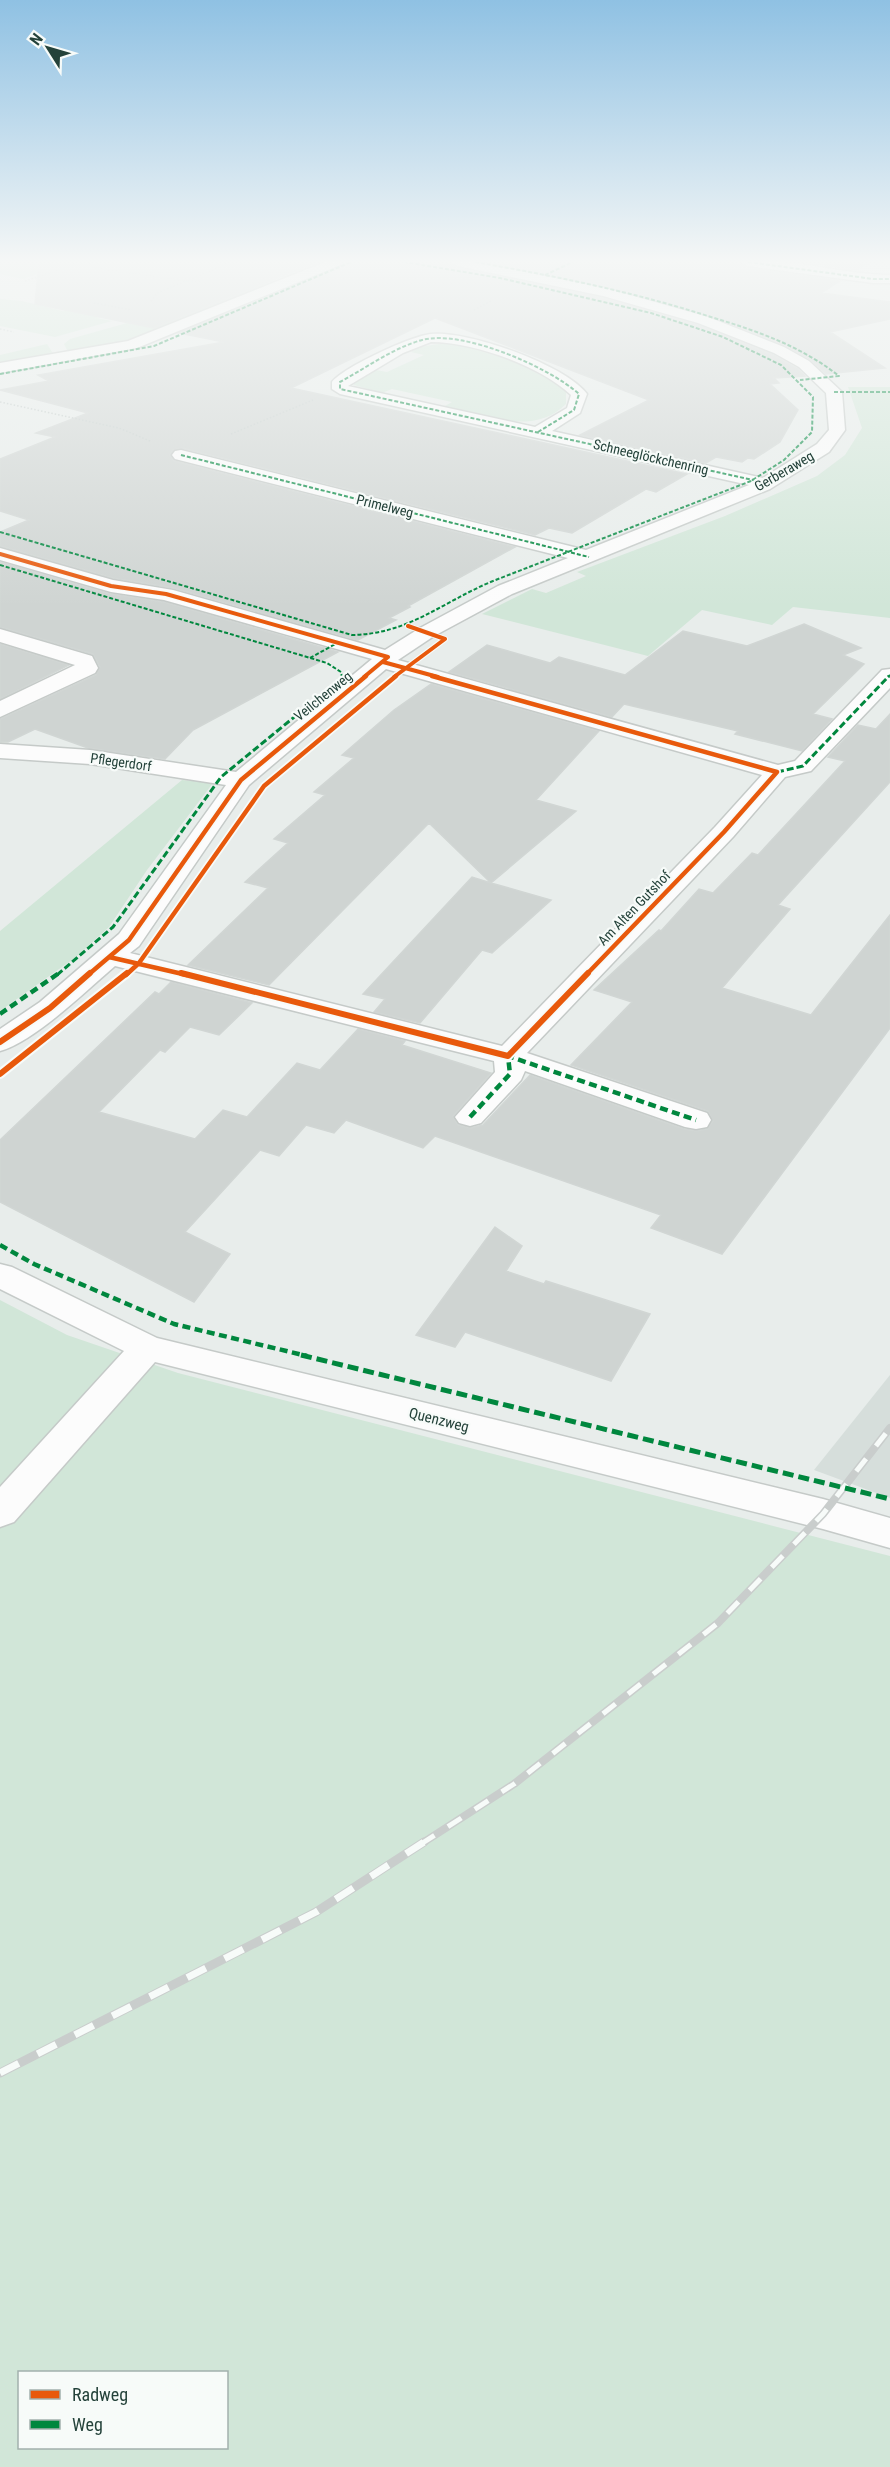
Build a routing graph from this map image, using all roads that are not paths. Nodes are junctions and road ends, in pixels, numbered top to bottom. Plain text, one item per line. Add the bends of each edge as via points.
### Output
1 (349, 377) edge
2 (557, 377) edge
3 (819, 377) edge
4 (538, 432) junction
5 (181, 455) road end
6 (764, 485) junction
7 (0, 554) edge
8 (589, 557) junction
9 (0, 635) edge
10 (385, 660) junction
11 (890, 675) edge
12 (0, 710) edge
13 (0, 751) edge
14 (777, 772) junction
15 (241, 780) junction
16 (109, 957) junction
17 (0, 1042) edge
18 (508, 1056) junction
19 (470, 1117) dead end
20 (696, 1120) dead end
21 (0, 1275) edge
22 (147, 1348) junction
23 (0, 1512) edge
24 (890, 1533) edge

1 - 4 street, Schneeglöckchenring via 340,382 340,389
2 - 4 street, Schneeglöckchenring via 579,394 574,410
3 - 6 street, Gerberaweg via 834,392 837,430 823,448
4 - 6 street, Schneeglöckchenring
5 - 8 street, Primelweg
6 - 8 street, Gerberaweg
7 - 10 street, Veilchenweg via 111,586 165,594
8 - 10 street, Gerberaweg via 505,590 427,632
9 - 12 street via 84,661 87,668
10 - 14 street
10 - 15 street, Veilchenweg
11 - 14 street via 803,766
13 - 15 street, Pflegerdorf via 31,751
14 - 18 street, Am Alten Gutshof
15 - 16 street, Veilchenweg via 129,940
16 - 17 street, Veilchenweg via 50,1008
16 - 18 street
18 - 19 street via 510,1074
18 - 20 street
21 - 22 street, Quenzweg
22 - 23 street
22 - 24 street, Quenzweg

